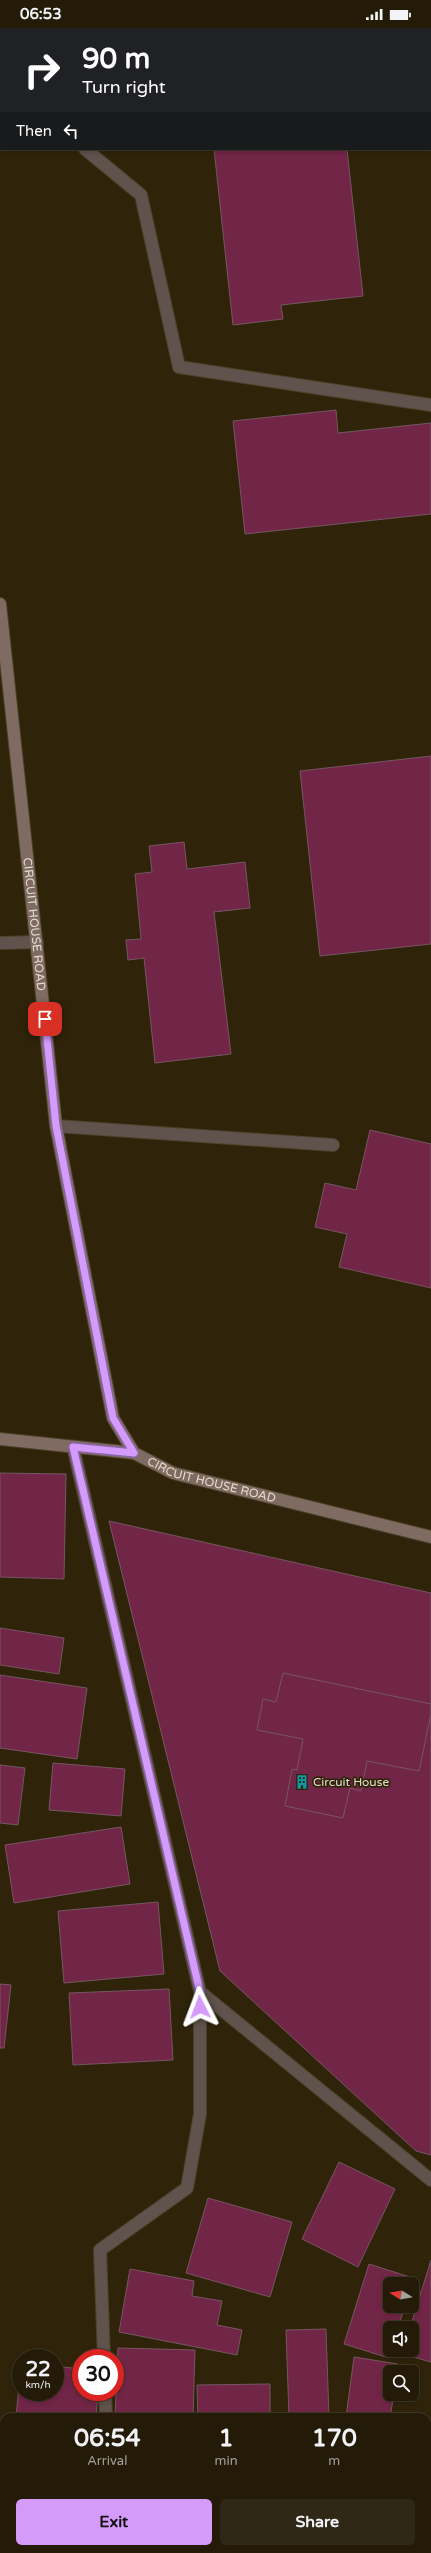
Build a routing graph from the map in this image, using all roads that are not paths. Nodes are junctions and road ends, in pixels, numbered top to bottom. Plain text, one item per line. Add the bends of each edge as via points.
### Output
1 (85, 150) edge
2 (431, 405) edge
3 (0, 604) edge
4 (37, 942) junction
5 (0, 943) edge
6 (56, 1126) junction
7 (333, 1145) dead end
8 (0, 1439) edge
9 (73, 1447) junction
10 (134, 1453) junction
11 (431, 1537) edge
12 (200, 1992) junction
13 (431, 2180) edge
14 (104, 2349) edge
15 (105, 2401) edge
16 (106, 2413) edge

1 - 2 street via 141,196 179,367
3 - 4 street, CIRCUIT HOUSE ROAD
4 - 5 street
4 - 6 street, CIRCUIT HOUSE ROAD
6 - 7 street
6 - 10 street, CIRCUIT HOUSE ROAD via 113,1418
8 - 9 street
9 - 10 street
9 - 12 street
10 - 11 street, CIRCUIT HOUSE ROAD via 173,1473
12 - 13 street
12 - 14 street via 200,2114 187,2188 100,2250
15 - 16 street

